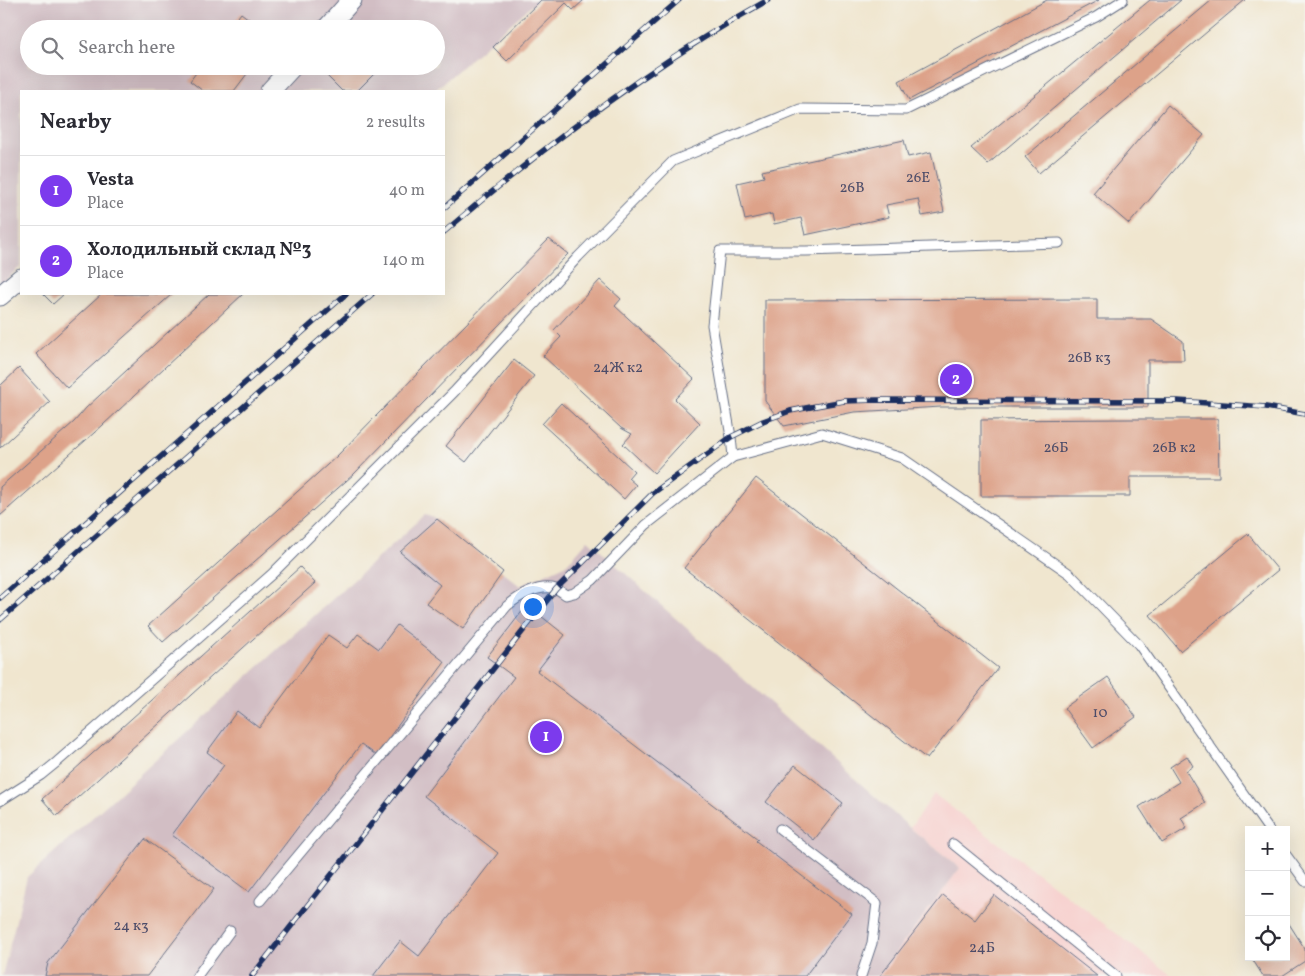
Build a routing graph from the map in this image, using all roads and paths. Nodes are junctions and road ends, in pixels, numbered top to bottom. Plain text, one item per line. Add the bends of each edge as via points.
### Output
1 (352, 0) edge
2 (1123, 0) edge
3 (334, 20) edge
4 (284, 75) edge
5 (271, 90) edge
6 (1059, 243) dead end
7 (20, 279) edge
8 (0, 296) edge
9 (733, 457) junction
10 (0, 802) edge
11 (1266, 826) edge
12 (780, 829) dead end
13 (953, 844) dead end
14 (1290, 860) edge
15 (1305, 881) edge
16 (260, 900) dead end
17 (230, 931) dead end
18 (197, 976) edge
19 (861, 976) edge
20 (1116, 976) edge

1 - 3 street
2 - 10 lane via 1096,18 906,110 800,109 673,161 454,392 272,574 58,762
4 - 5 street
6 - 9 lane via 720,251 712,325
7 - 8 street
9 - 11 lane via 822,433 902,458 1070,574 1139,645
9 - 16 lane via 646,525 593,580 580,589 566,596 556,589 538,590 518,597 507,606
12 - 19 lane via 877,903 872,943
13 - 20 lane
14 - 15 lane
17 - 18 lane

